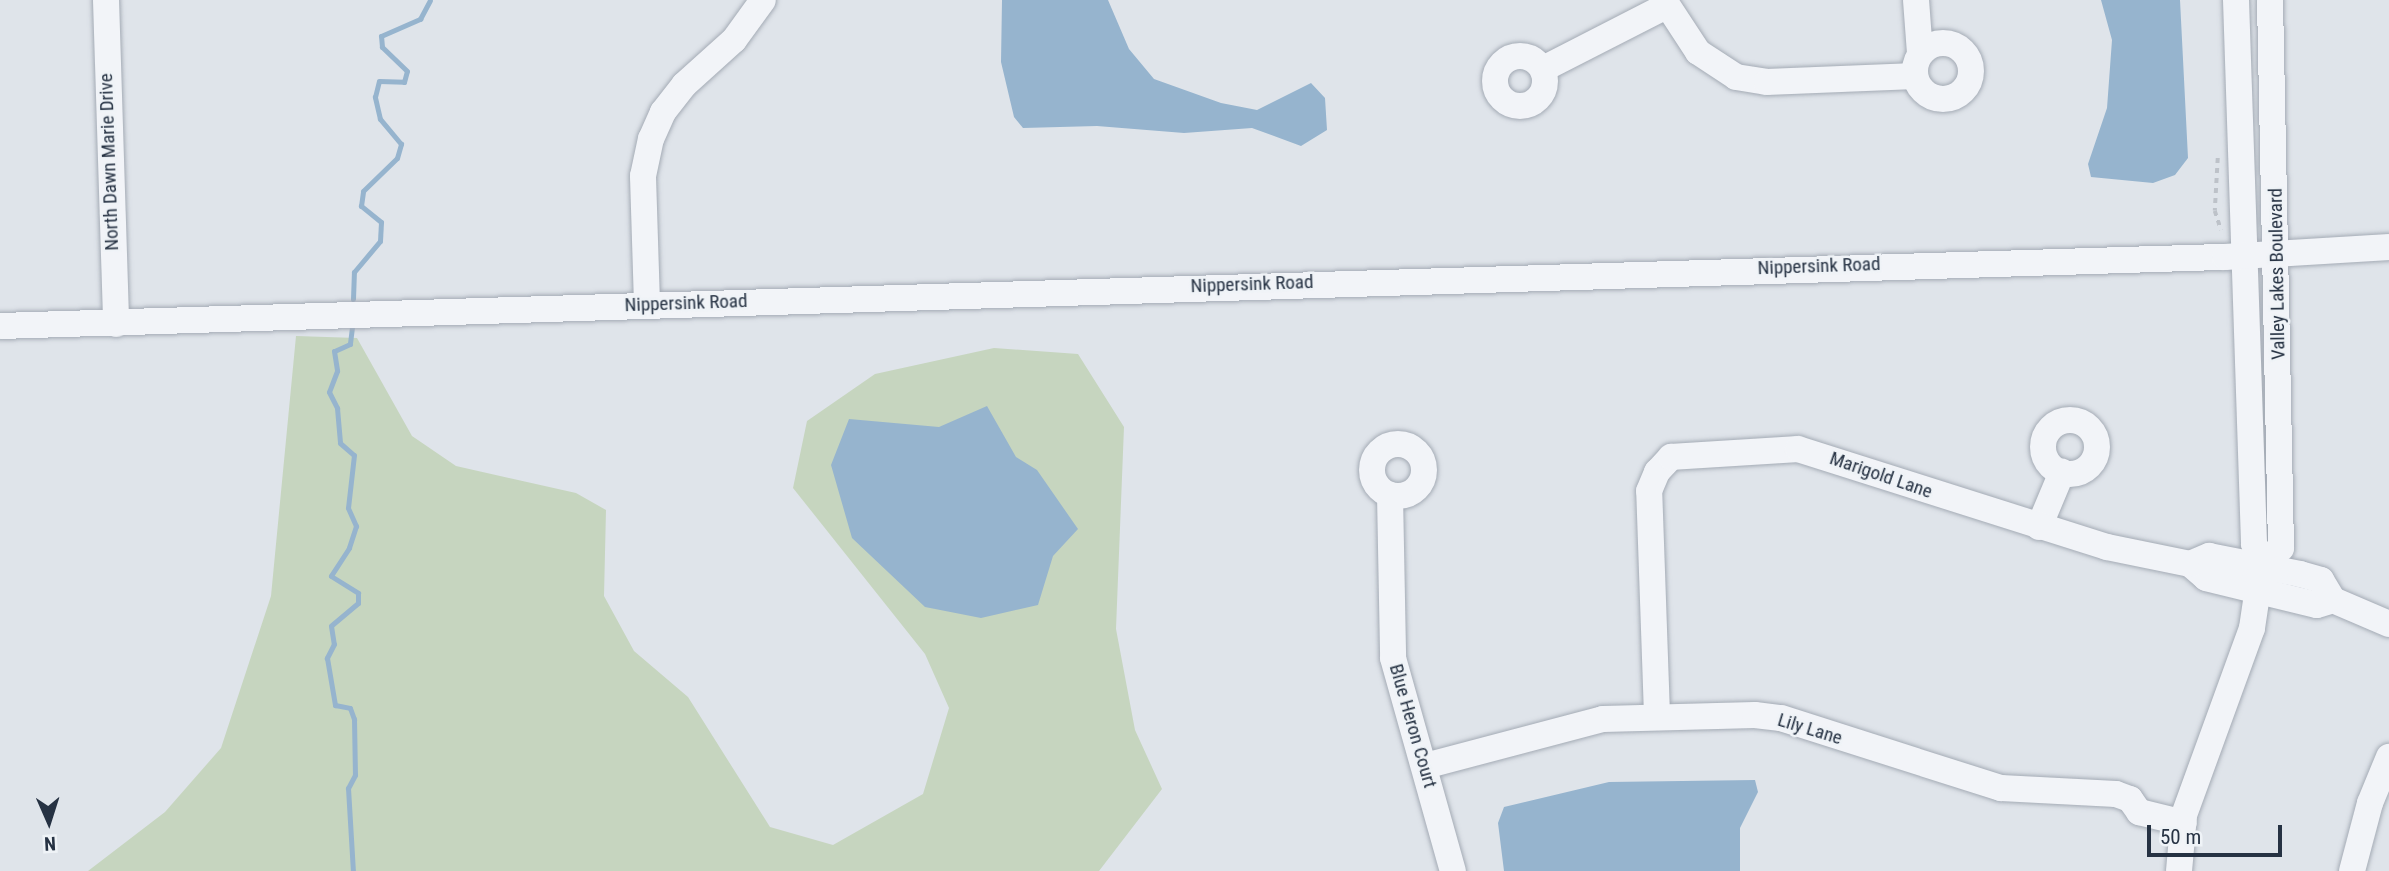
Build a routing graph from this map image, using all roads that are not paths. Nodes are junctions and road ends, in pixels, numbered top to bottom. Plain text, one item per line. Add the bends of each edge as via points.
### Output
1 (106, 0) edge
2 (763, 0) edge
3 (1916, 0) edge
4 (2235, 0) edge
5 (2270, 0) edge
6 (1665, 3) edge
7 (1543, 69) dead end
8 (2389, 247) edge
9 (2278, 253) junction
10 (2244, 256) junction
11 (647, 304) junction
12 (116, 324) junction
13 (0, 326) edge
14 (2062, 472) dead end
15 (1391, 495) dead end
16 (2039, 527) junction
17 (2263, 562) junction
18 (2389, 624) edge
19 (1657, 715) junction
20 (2389, 757) edge
21 (1425, 766) junction
22 (2186, 815) junction
23 (1453, 871) edge
24 (2179, 871) edge
25 (2352, 871) edge

1 - 12 street, North Dawn Marie Drive
2 - 11 street via 755,17 734,40 684,85 663,112 652,139 643,176
3 - 6 street via 1917,65 1767,82 1736,77 1698,52
4 - 10 street, Valley Lakes Boulevard
5 - 9 street, Valley Lakes Boulevard
6 - 7 street
8 - 9 street, Nippersink Road
9 - 10 street, Nippersink Road
9 - 17 street, Valley Lakes Boulevard
10 - 11 street, Nippersink Road
10 - 17 street, Valley Lakes Boulevard
11 - 12 street, Nippersink Road
12 - 13 street, Nippersink Road
14 - 16 street
15 - 21 street, Blue Heron Court via 1393,658
16 - 17 street, Marigold Lane via 2190,564 2209,556
16 - 19 street, Marigold Lane via 1798,449 1671,457 1657,472 1650,491
17 - 18 street, Marigold Lane via 2321,580 2333,600
17 - 22 street, Valley Lakes Boulevard via 2252,628
19 - 21 street, Lily Lane via 1573,725
19 - 22 street, Lily Lane via 1781,718 2001,788 2130,799 2139,812
20 - 25 street via 2370,803
21 - 23 street, Blue Heron Court
22 - 24 street, Valley Lakes Boulevard

